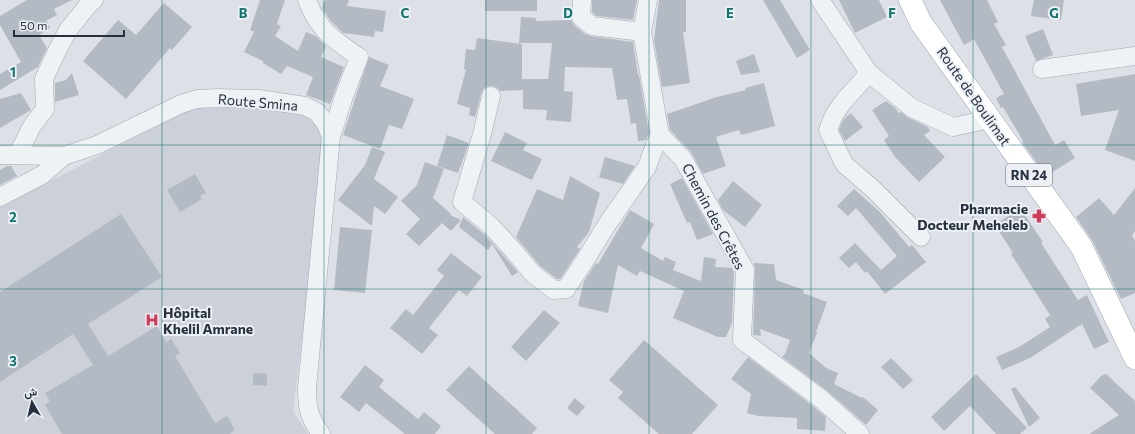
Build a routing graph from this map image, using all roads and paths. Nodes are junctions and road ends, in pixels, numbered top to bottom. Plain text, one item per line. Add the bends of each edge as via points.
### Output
1 (94, 0) edge
2 (307, 0) edge
3 (582, 0) edge
4 (648, 0) edge
5 (820, 0) edge
6 (910, 0) edge
7 (642, 32) junction
8 (1135, 56) edge
9 (1042, 69) dead end
10 (868, 73) junction
11 (491, 96) dead end
12 (990, 119) junction
13 (660, 135) junction
14 (331, 137) junction
15 (18, 154) junction
16 (0, 155) edge
17 (64, 156) junction
18 (0, 197) edge
19 (921, 237) dead end
20 (1135, 358) edge
21 (321, 434) edge
22 (860, 434) edge

1 - 15 street via 68,30 56,53 44,79 44,109
2 - 14 street via 312,13 329,36 359,58
3 - 7 street via 581,17 592,26
4 - 7 street
5 - 10 street
6 - 12 main road, Route de Boulimat / RN 24 via 922,23
7 - 13 street
8 - 9 street
10 - 12 street via 912,108 954,127
10 - 19 street via 843,102 828,130 844,164
11 - 13 street via 462,202 491,226 533,274 554,290 566,289 647,167
12 - 20 main road, Route de Boulimat / RN 24 via 1081,246
13 - 22 street, Chemin des Crêtes via 683,159 745,270 742,340 820,398
14 - 17 street, Route Smina via 317,112 305,106 260,99 197,99 181,104 97,145
14 - 21 street via 307,388 307,405 312,421
15 - 16 street, Route Smina
15 - 17 street, Route Smina
17 - 18 street via 42,175

